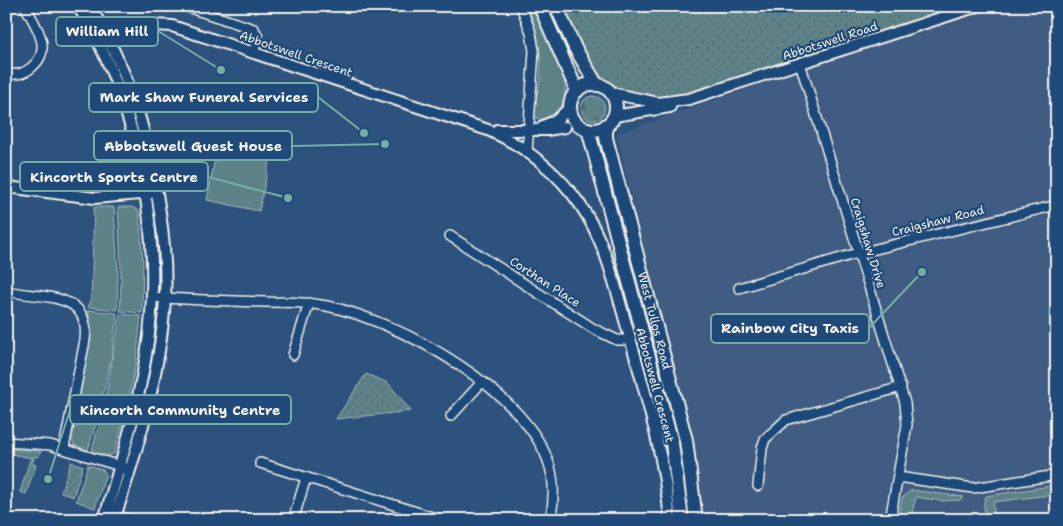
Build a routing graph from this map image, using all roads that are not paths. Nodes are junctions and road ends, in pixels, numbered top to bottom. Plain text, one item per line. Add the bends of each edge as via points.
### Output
1 (25, 6) edge
2 (78, 6) edge
3 (90, 6) edge
4 (184, 6) edge
5 (521, 6) edge
6 (540, 6) edge
7 (556, 6) edge
8 (978, 6) edge
9 (106, 34) junction
10 (95, 39) junction
11 (253, 53) junction
12 (800, 63) junction
13 (6, 74) edge
14 (597, 85) junction
15 (577, 91) junction
16 (610, 93) junction
17 (689, 98) junction
18 (570, 107) junction
19 (610, 121) junction
20 (565, 127) dead end
21 (588, 129) junction
22 (488, 130) junction
23 (528, 130) junction
24 (527, 152) junction
25 (6, 187) edge
26 (157, 192) junction
27 (145, 194) junction
28 (1057, 205) edge
29 (450, 236) dead end
30 (858, 253) junction
31 (739, 288) dead end
32 (6, 291) edge
33 (152, 297) junction
34 (165, 298) junction
35 (309, 303) junction
36 (630, 340) junction
37 (293, 355) dead end
38 (482, 382) junction
39 (901, 387) junction
40 (451, 416) dead end
41 (6, 442) edge
42 (64, 448) junction
43 (260, 464) dead end
44 (125, 467) junction
45 (1057, 475) edge
46 (898, 477) junction
47 (306, 478) junction
48 (758, 486) dead end
49 (110, 516) edge
50 (129, 520) edge
51 (293, 520) edge
52 (442, 520) edge
53 (550, 520) edge
54 (670, 520) edge
55 (682, 520) edge
56 (696, 520) edge
57 (890, 520) edge

1 - 13 street via 40,35 42,53 26,72
2 - 10 street
3 - 9 street
4 - 11 street via 254,29 258,37
5 - 23 street via 534,51
6 - 15 main road
7 - 14 main road
8 - 12 street, Abbotswell Road
9 - 10 street, Abbotswell Crescent
9 - 11 street, Abbotswell Crescent via 137,24 159,24
9 - 26 street via 141,118
10 - 27 street via 130,125
11 - 22 street, Abbotswell Crescent
12 - 17 street, Abbotswell Road
12 - 30 street, Craigshaw Drive
14 - 15 main road
14 - 16 main road
15 - 18 main road
16 - 17 street via 658,103
16 - 19 main road via 615,104
17 - 19 street via 667,108
18 - 21 main road via 576,122
18 - 23 street, Abbotswell Crescent via 557,120
19 - 21 main road via 594,130
19 - 56 main road, West Tullos Road via 606,138 686,440
20 - 23 street, Abbotswell Crescent
21 - 55 main road, West Tullos Road via 672,443
22 - 23 street, Abbotswell Crescent
22 - 24 street, Abbotswell Crescent
23 - 24 street
24 - 36 street, Abbotswell Crescent via 569,189 592,224 607,258
25 - 27 street via 84,197
26 - 27 street
26 - 34 street via 162,223
27 - 33 street via 151,236
28 - 30 street, Craigshaw Road
29 - 36 street, Corthan Place via 594,329 617,340
30 - 31 street, Craigshaw Road
30 - 39 street, Craigshaw Drive
32 - 42 street via 60,299 83,313 85,340
33 - 34 street
33 - 44 street
34 - 35 street
34 - 44 street via 155,374 143,428
35 - 37 street
35 - 38 street via 357,315 410,335 453,360
36 - 54 street, Abbotswell Crescent via 654,420 667,480
38 - 40 street
38 - 53 street via 513,411 539,443 550,466 554,488
39 - 46 street, Craigshaw Drive via 907,426
39 - 48 street via 781,423 765,439
41 - 42 street
42 - 44 street
43 - 47 street
44 - 49 street
45 - 46 street via 973,488
46 - 57 street, Craigshaw Drive
47 - 51 street
47 - 52 street
49 - 50 street

